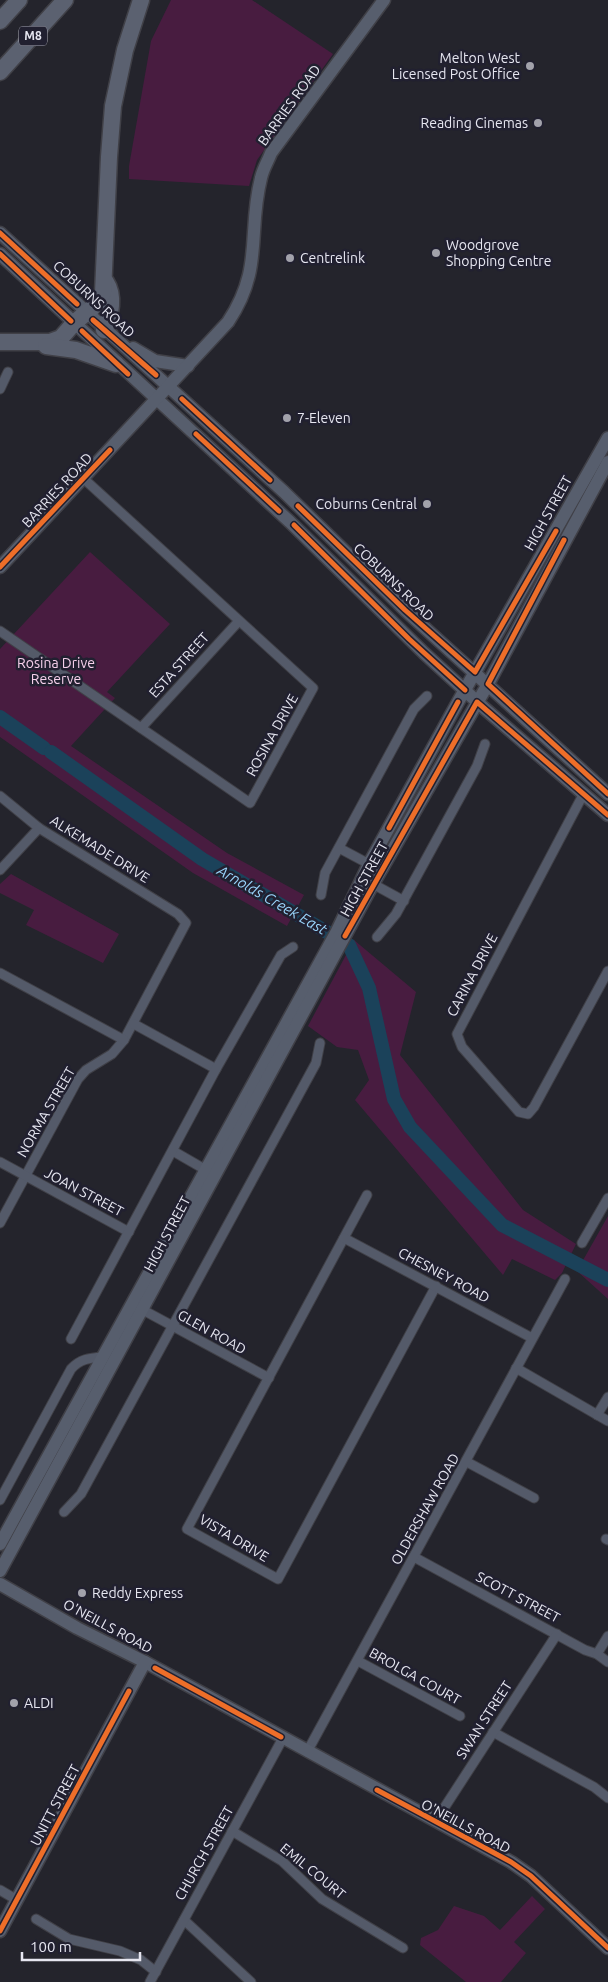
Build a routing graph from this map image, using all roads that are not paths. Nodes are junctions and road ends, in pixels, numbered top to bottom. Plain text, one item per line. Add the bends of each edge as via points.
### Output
1 (19, 0) edge
2 (65, 0) edge
3 (141, 0) edge
4 (384, 0) edge
5 (0, 21) edge
6 (0, 72) edge
7 (0, 233) edge
8 (0, 254) edge
9 (105, 280) junction
10 (80, 318) junction
11 (104, 330) junction
12 (0, 342) edge
13 (27, 343) junction
14 (121, 346) junction
15 (116, 364) junction
16 (188, 366) junction
17 (8, 372) dead end
18 (170, 387) junction
19 (0, 389) edge
20 (158, 398) junction
21 (608, 438) edge
22 (608, 462) edge
23 (83, 478) junction
24 (286, 494) junction
25 (273, 506) junction
26 (0, 567) edge
27 (238, 622) junction
28 (0, 631) edge
29 (475, 672) junction
30 (488, 684) junction
31 (465, 690) junction
32 (426, 696) dead end
33 (477, 702) junction
34 (141, 728) junction
35 (485, 744) dead end
36 (584, 793) junction
37 (608, 794) edge
38 (0, 796) edge
39 (608, 815) edge
40 (39, 828) junction
41 (339, 848) junction
42 (375, 867) junction
43 (0, 870) edge
44 (368, 881) junction
45 (321, 895) dead end
46 (404, 901) junction
47 (186, 922) joint
48 (377, 937) dead end
49 (293, 947) dead end
50 (608, 971) edge
51 (0, 972) edge
52 (134, 1024) junction
53 (124, 1040) junction
54 (320, 1043) dead end
55 (216, 1069) junction
56 (173, 1151) junction
57 (0, 1162) edge
58 (211, 1171) junction
59 (26, 1176) junction
60 (368, 1195) dead end
61 (608, 1198) edge
62 (0, 1222) edge
63 (129, 1232) junction
64 (344, 1238) junction
65 (582, 1243) dead end
66 (565, 1279) dead end
67 (436, 1286) junction
68 (139, 1307) junction
69 (173, 1327) junction
70 (532, 1338) junction
71 (71, 1339) dead end
72 (103, 1357) junction
73 (516, 1368) junction
74 (269, 1378) junction
75 (608, 1397) edge
76 (597, 1415) junction
77 (608, 1420) edge
78 (467, 1462) junction
79 (534, 1498) dead end
80 (0, 1500) edge
81 (64, 1512) dead end
82 (1, 1540) edge
83 (414, 1556) junction
84 (0, 1571) edge
85 (0, 1584) edge
86 (0, 1596) edge
87 (34, 1603) junction
88 (557, 1634) junction
89 (608, 1636) edge
90 (597, 1654) junction
91 (358, 1661) junction
92 (145, 1662) junction
93 (608, 1662) edge
94 (460, 1716) dead end
95 (493, 1732) junction
96 (283, 1738) junction
97 (308, 1752) junction
98 (608, 1798) edge
99 (435, 1822) junction
100 (232, 1831) junction
101 (0, 1890) edge
102 (17, 1900) junction
103 (36, 1919) dead end
104 (184, 1920) junction
105 (0, 1931) edge
106 (403, 1948) dead end
107 (608, 1948) edge
108 (156, 1972) junction
109 (150, 1982) edge
110 (251, 1982) edge

1 - 5 highway, M8
2 - 6 highway, M8
3 - 9 highway via 125,50 112,114
4 - 16 main road, BARRIES ROAD via 271,153 261,176 254,260 246,292 228,322
7 - 10 main road, COBURNS ROAD
8 - 10 main road, COBURNS ROAD
9 - 10 highway via 101,297
9 - 11 highway via 111,289 111,302
10 - 11 main road, COBURNS ROAD
10 - 13 highway via 66,335 56,341
10 - 15 main road, COBURNS ROAD
11 - 14 main road, COBURNS ROAD
12 - 13 highway
13 - 15 highway via 76,350
14 - 16 main road via 134,348 163,364
14 - 18 main road, COBURNS ROAD
15 - 20 main road, COBURNS ROAD
16 - 18 main road, BARRIES ROAD
17 - 19 street
18 - 20 main road, BARRIES ROAD
18 - 24 main road, COBURNS ROAD
20 - 23 main road, BARRIES ROAD
20 - 25 main road, COBURNS ROAD
21 - 29 main road, HIGH STREET
22 - 30 main road, HIGH STREET
23 - 26 main road, BARRIES ROAD
23 - 27 street, ROSINA DRIVE
24 - 25 main road
24 - 29 main road, COBURNS ROAD via 405,610
25 - 31 main road, COBURNS ROAD
27 - 34 street, ESTA STREET
27 - 34 street, ROSINA DRIVE via 313,688 250,803
28 - 34 street, ROSINA DRIVE
29 - 30 main road, COBURNS ROAD
29 - 31 main road, HIGH STREET
30 - 33 main road, HIGH STREET
30 - 37 main road, COBURNS ROAD
31 - 33 main road, COBURNS ROAD
31 - 42 main road, HIGH STREET
32 - 41 street via 414,709
33 - 36 main road, COBURNS ROAD
33 - 42 main road, HIGH STREET
35 - 46 street via 477,766
36 - 39 main road, COBURNS ROAD
36 - 50 street, CARINA DRIVE via 457,1034 462,1047 519,1112 528,1114 534,1107
38 - 40 street, ALKEMADE DRIVE
40 - 43 street
40 - 47 street, ALKEMADE DRIVE
41 - 42 street, HIGH STREET
41 - 45 street via 322,880
42 - 44 main road, HIGH STREET
44 - 46 street, HIGH STREET
44 - 58 main road, HIGH STREET
46 - 48 street via 388,927
47 - 52 street, NORMA STREET
49 - 55 street via 282,956
51 - 53 street
52 - 53 street, NORMA STREET
52 - 55 street
53 - 59 street, NORMA STREET via 112,1054 86,1070 78,1079
54 - 69 street via 316,1063
55 - 56 street
56 - 58 street
56 - 63 street
57 - 59 street, JOAN STREET
58 - 68 main road, HIGH STREET
59 - 62 street, NORMA STREET
59 - 63 street, JOAN STREET
60 - 64 street, VISTA DRIVE
61 - 65 street
63 - 71 street
64 - 67 street, CHESNEY ROAD
64 - 74 street, VISTA DRIVE
66 - 70 street, OLDERSHAW ROAD
67 - 70 street, CHESNEY ROAD
67 - 74 street, VISTA DRIVE via 278,1580 187,1529
68 - 69 street, GLEN ROAD
68 - 72 main road, HIGH STREET
68 - 84 main road, HIGH STREET
69 - 74 street, GLEN ROAD
69 - 81 street via 81,1494
70 - 73 street, OLDERSHAW ROAD
72 - 80 street via 87,1358 70,1369
72 - 82 main road, HIGH STREET
73 - 76 street
73 - 78 street, OLDERSHAW ROAD
75 - 76 street
76 - 77 street
78 - 79 street
78 - 83 street, OLDERSHAW ROAD
83 - 88 street, SCOTT STREET
83 - 91 street, OLDERSHAW ROAD
85 - 87 main road, O'NEILLS ROAD
86 - 87 main road
87 - 92 main road, O'NEILLS ROAD
88 - 90 street, SCOTT STREET
88 - 95 street, SWAN STREET
89 - 90 street
90 - 93 street, SCOTT STREET
91 - 94 street, BROLGA COURT
91 - 97 street, OLDERSHAW ROAD
92 - 96 main road, O'NEILLS ROAD
92 - 102 main road, UNITT STREET
95 - 98 street via 594,1787
95 - 99 street, SWAN STREET
96 - 97 main road, O'NEILLS ROAD
96 - 100 street, CHURCH STREET
97 - 99 main road, O'NEILLS ROAD
99 - 107 main road, O'NEILLS ROAD via 512,1862
100 - 104 street, CHURCH STREET
100 - 106 street, EMIL COURT via 282,1861 322,1900
101 - 102 street
102 - 105 main road, UNITT STREET
103 - 108 street via 69,1939 120,1951 141,1960
104 - 108 street, CHURCH STREET
104 - 110 street
108 - 109 street, CHURCH STREET

